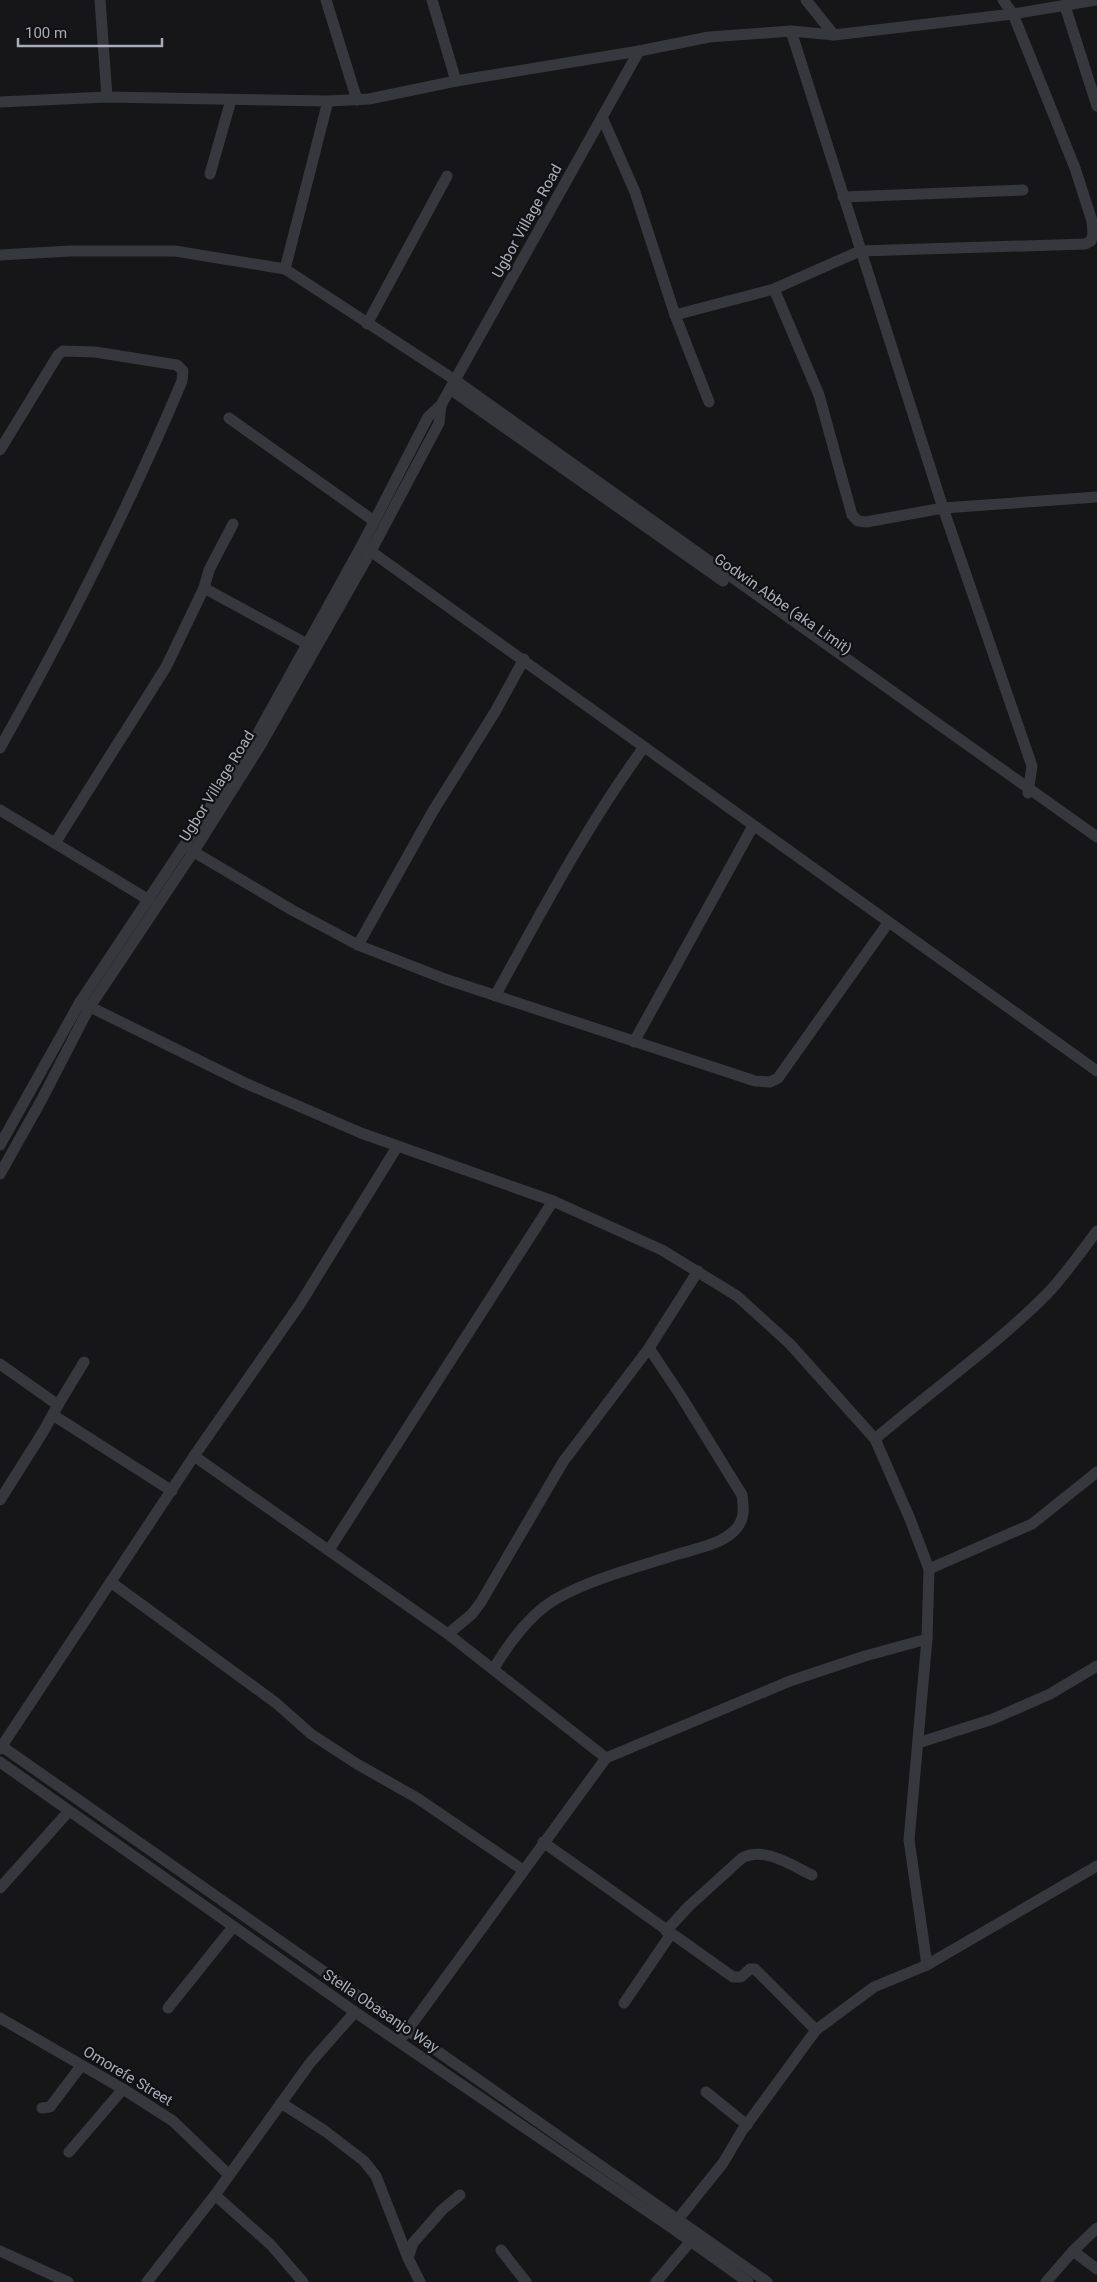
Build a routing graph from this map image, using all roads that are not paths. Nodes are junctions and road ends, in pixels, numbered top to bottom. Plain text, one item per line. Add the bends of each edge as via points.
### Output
1 (100, 0) edge
2 (326, 0) edge
3 (432, 0) edge
4 (806, 0) edge
5 (1003, 0) edge
6 (1096, 0) edge
7 (1071, 3) edge
8 (1013, 14) junction
9 (791, 31) junction
10 (834, 35) junction
11 (639, 51) junction
12 (456, 81) junction
13 (107, 97) junction
14 (230, 100) junction
15 (357, 100) junction
16 (328, 101) junction
17 (0, 102) edge
18 (1097, 106) edge
19 (602, 117) junction
20 (210, 174) dead end
21 (446, 176) dead end
22 (1023, 190) dead end
23 (843, 197) junction
24 (860, 251) junction
25 (0, 254) edge
26 (285, 269) junction
27 (774, 289) junction
28 (675, 315) junction
29 (367, 324) junction
30 (452, 385) junction
31 (709, 402) dead end
32 (441, 405) junction
33 (229, 418) dead end
34 (0, 450) edge
35 (1097, 497) edge
36 (943, 508) junction
37 (374, 521) junction
38 (233, 524) dead end
39 (367, 548) junction
40 (204, 588) junction
41 (307, 644) junction
42 (524, 659) junction
43 (644, 747) junction
44 (0, 748) edge
45 (1029, 792) junction
46 (0, 810) edge
47 (753, 826) junction
48 (1097, 837) edge
49 (55, 843) junction
50 (1097, 846) edge
51 (190, 849) junction
52 (149, 900) junction
53 (888, 923) junction
54 (358, 945) junction
55 (495, 996) junction
56 (85, 1005) junction
57 (634, 1042) junction
58 (1097, 1071) edge
59 (4, 1129) edge
60 (0, 1145) edge
61 (397, 1147) junction
62 (0, 1174) edge
63 (553, 1202) junction
64 (1097, 1231) edge
65 (698, 1271) junction
66 (649, 1348) junction
67 (84, 1362) dead end
68 (0, 1364) edge
69 (56, 1410) junction
70 (875, 1440) junction
71 (194, 1456) junction
72 (1097, 1472) edge
73 (172, 1491) junction
74 (0, 1500) edge
75 (329, 1550) junction
76 (929, 1569) junction
77 (112, 1583) junction
78 (448, 1634) junction
79 (927, 1639) junction
80 (1097, 1666) edge
81 (494, 1668) junction
82 (918, 1743) junction
83 (1, 1747) edge
84 (606, 1758) junction
85 (0, 1762) edge
86 (69, 1811) junction
87 (543, 1842) junction
88 (1097, 1866) edge
89 (523, 1870) junction
90 (812, 1875) dead end
91 (0, 1888) edge
92 (234, 1927) junction
93 (669, 1932) junction
94 (927, 1965) junction
95 (624, 2003) dead end
96 (168, 2008) dead end
97 (355, 2012) junction
98 (0, 2018) edge
99 (407, 2030) junction
100 (816, 2030) junction
101 (399, 2041) junction
102 (81, 2066) junction
103 (123, 2089) junction
104 (706, 2092) dead end
105 (281, 2103) junction
106 (42, 2108) dead end
107 (747, 2124) junction
108 (70, 2152) dead end
109 (229, 2175) junction
110 (215, 2195) junction
111 (460, 2195) dead end
112 (675, 2223) junction
113 (1097, 2228) edge
114 (690, 2242) junction
115 (500, 2250) dead end
116 (0, 2251) edge
117 (1073, 2251) junction
118 (408, 2258) junction
119 (1097, 2269) edge
120 (68, 2282) edge
121 (147, 2282) edge
122 (303, 2282) edge
123 (420, 2282) edge
124 (526, 2282) edge
125 (656, 2282) edge
126 (748, 2282) edge
127 (767, 2282) edge
128 (1046, 2282) edge

1 - 13 street
2 - 15 street
3 - 12 street
4 - 10 street
5 - 8 street
6 - 7 street
7 - 8 street
7 - 18 street
8 - 10 street
8 - 24 street via 1075,168 1092,221 1091,241 1085,244
9 - 10 street
9 - 11 street via 709,37
9 - 23 street
11 - 12 street
11 - 19 street, Ugbor Village Road
12 - 15 street
13 - 14 street
13 - 17 street
14 - 16 street
14 - 20 street
15 - 16 street
16 - 26 street
19 - 28 street via 635,192
19 - 30 street, Ugbor Village Road
21 - 29 street
22 - 23 street
23 - 24 street
24 - 27 street
24 - 36 street
25 - 26 street via 175,252
26 - 29 street, Godwin Abbe (aka Limit)
27 - 28 street
27 - 36 street via 819,394 852,515 866,522
28 - 31 street
29 - 30 street, Godwin Abbe (aka Limit)
30 - 32 street, Ugbor Village Road
30 - 45 street, Godwin Abbe (aka Limit)
32 - 37 street, Ugbor Village Road via 428,417
32 - 39 street, Ugbor Village Road via 439,423
33 - 37 street
34 - 44 street via 63,350 177,365 183,371 182,382 151,454 52,656
35 - 36 street
36 - 45 street via 1032,766
37 - 39 street, Ugbor Village Road
38 - 40 street via 209,570
39 - 41 street, Ugbor Village Road
39 - 42 street
39 - 51 street, Ugbor Village Road via 260,746
40 - 41 street
40 - 49 street via 166,667
41 - 51 street, Ugbor Village Road
42 - 43 street
42 - 54 street
43 - 47 street
43 - 55 street via 618,782 559,880
45 - 48 street, Godwin Abbe (aka Limit)
45 - 50 street, Godwin Abbe (aka Limit)
46 - 49 street
47 - 53 street
47 - 57 street
49 - 52 street
51 - 52 street, Ugbor Village Road
51 - 54 street
51 - 56 street, Ugbor Village Road
52 - 56 street, Ugbor Village Road
53 - 57 street via 778,1078 770,1082 756,1081
53 - 58 street
54 - 55 street
55 - 57 street
56 - 59 street, Ugbor Village Road
56 - 61 street via 245,1083
56 - 62 street, Ugbor Village Road via 42,1100
59 - 60 street, Ugbor Village Road
61 - 63 street
61 - 71 street via 300,1304
63 - 65 street via 662,1250
63 - 75 street
64 - 70 street via 1048,1293 969,1364
65 - 66 street
65 - 70 street via 737,1296 790,1344
66 - 78 street via 563,1462 472,1614
66 - 81 street via 742,1495 744,1507 740,1524 723,1540 612,1575 553,1601 524,1627
67 - 69 street
68 - 69 street
69 - 73 street
69 - 74 street
70 - 76 street
71 - 73 street
71 - 75 street
72 - 76 street via 1032,1524
73 - 77 street
75 - 78 street
76 - 79 street
77 - 83 street
77 - 89 street via 276,1703 311,1734 417,1798
78 - 81 street
79 - 82 street
79 - 84 street via 790,1681
80 - 82 street via 1050,1694 992,1719
81 - 84 street
82 - 94 street via 909,1840
83 - 99 street
84 - 87 street
85 - 86 street, Stella Obasanjo Way
86 - 91 street
86 - 92 street, Stella Obasanjo Way
87 - 89 street
87 - 93 street
88 - 94 street
89 - 99 street
90 - 93 street via 764,1853 750,1854 689,1906
92 - 96 street
92 - 97 street, Stella Obasanjo Way
93 - 95 street
93 - 100 street via 733,1977 741,1977 755,1969
94 - 100 street via 874,1987
97 - 101 street, Stella Obasanjo Way
97 - 105 street via 310,2063
98 - 102 street, Omorefe Street
99 - 101 street
99 - 112 street
100 - 107 street
101 - 112 street, Stella Obasanjo Way
102 - 103 street, Omorefe Street
102 - 106 street via 50,2107
103 - 108 street
103 - 109 street, Omorefe Street via 173,2121
104 - 107 street
105 - 109 street
105 - 118 street via 364,2161 376,2176
107 - 112 street via 723,2163
109 - 110 street
110 - 121 street
110 - 122 street via 271,2245
111 - 118 street via 413,2243
112 - 114 street, Stella Obasanjo Way
112 - 127 street
113 - 117 street
114 - 125 street
114 - 126 street, Stella Obasanjo Way
115 - 124 street
116 - 120 street
117 - 119 street
117 - 128 street
118 - 123 street

